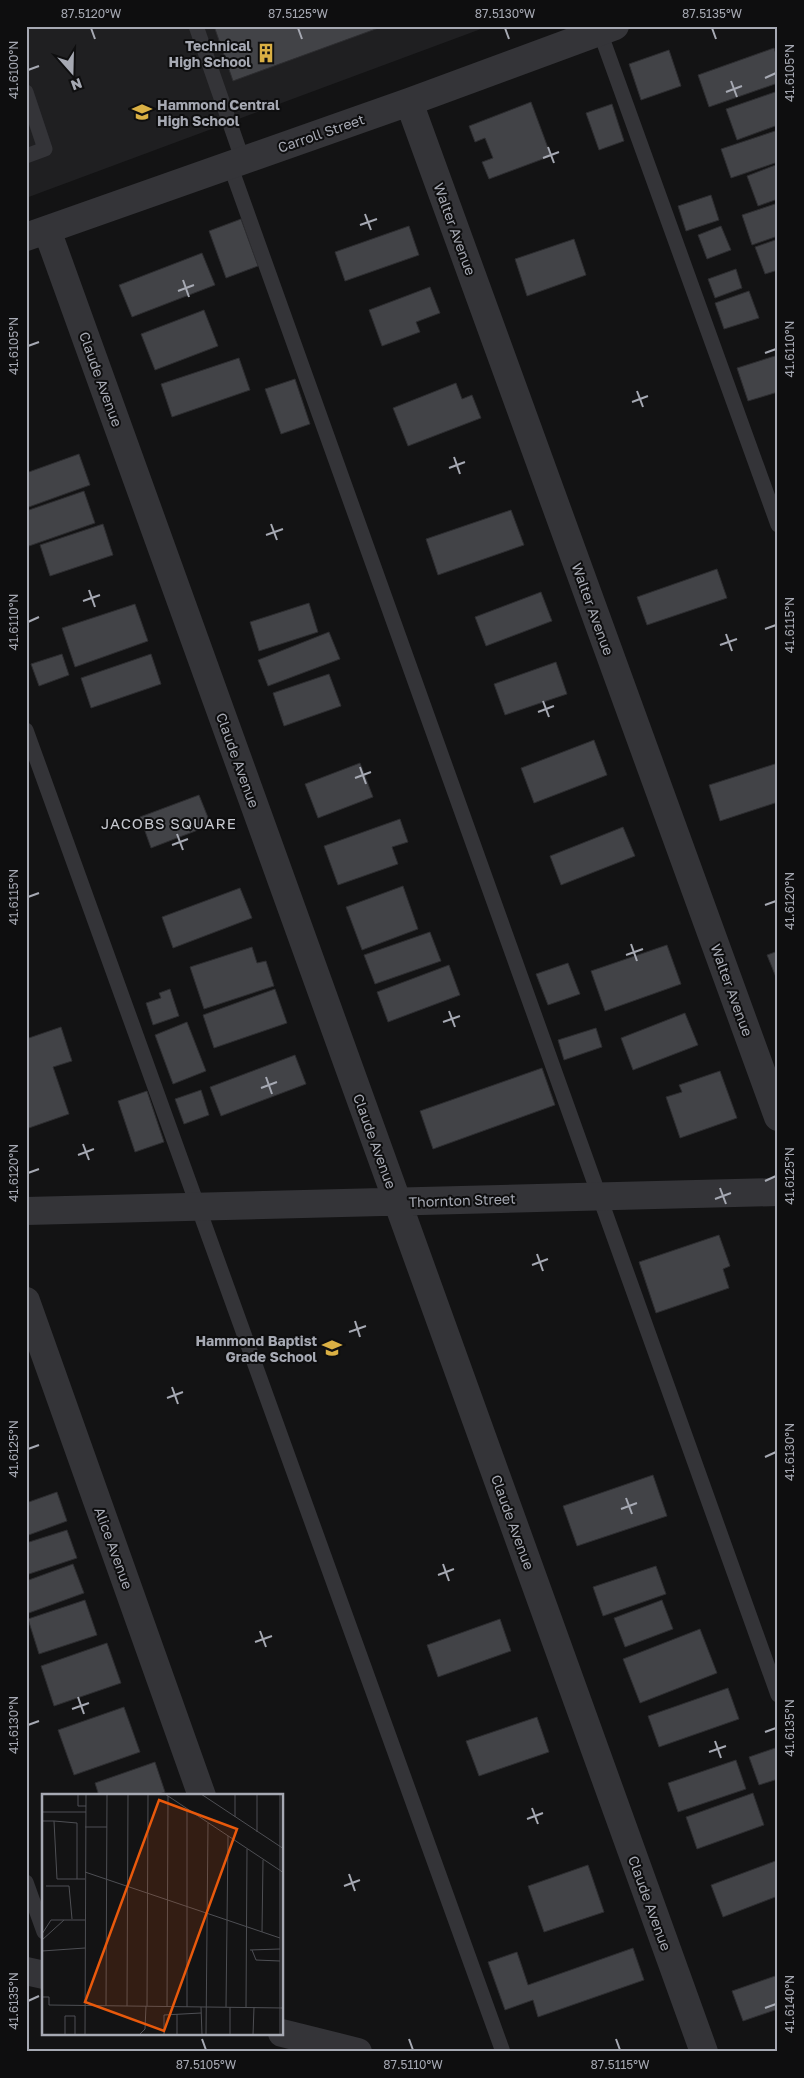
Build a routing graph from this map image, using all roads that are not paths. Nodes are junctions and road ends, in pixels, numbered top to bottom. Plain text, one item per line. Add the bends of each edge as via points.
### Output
1 (196, 26) edge
2 (607, 29) edge
3 (26, 92) edge
4 (409, 102) junction
5 (26, 156) edge
6 (236, 163) junction
7 (36, 233) edge
8 (778, 525) edge
9 (26, 730) edge
10 (778, 1116) edge
11 (778, 1192) edge
12 (601, 1196) junction
13 (397, 1202) junction
14 (198, 1207) junction
15 (26, 1210) edge
16 (26, 1301) edge
17 (778, 1695) edge
18 (201, 1794) edge
19 (26, 1882) edge
20 (42, 1926) edge
21 (26, 1971) edge
22 (42, 1975) edge
23 (284, 2030) edge
24 (358, 2052) edge
25 (503, 2052) edge
26 (704, 2052) edge

1 - 6 lane
2 - 4 street, Carroll Street
2 - 8 lane
3 - 5 lane via 45,149
4 - 6 street, Carroll Street
4 - 10 street, Walter Avenue
6 - 7 street, Carroll Street
6 - 12 lane
7 - 13 street, Claude Avenue
9 - 14 lane
11 - 12 street, Thornton Street
12 - 13 street, Thornton Street
12 - 17 lane
13 - 14 street, Thornton Street
13 - 26 street, Claude Avenue
14 - 15 street, Thornton Street
14 - 25 lane
16 - 18 street, Alice Avenue
19 - 20 lane
21 - 22 street
23 - 24 street

